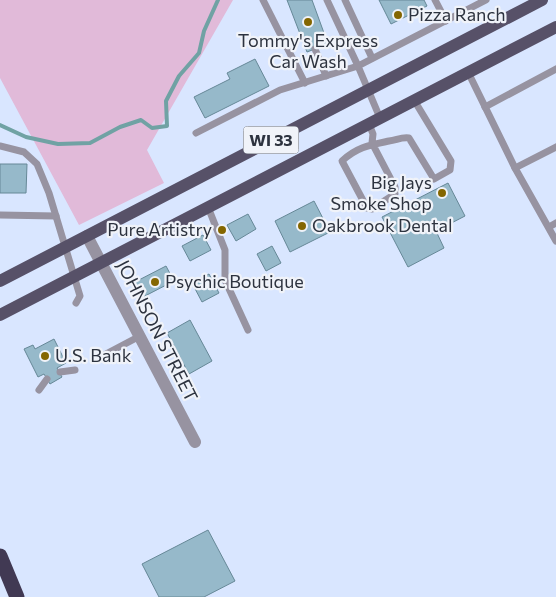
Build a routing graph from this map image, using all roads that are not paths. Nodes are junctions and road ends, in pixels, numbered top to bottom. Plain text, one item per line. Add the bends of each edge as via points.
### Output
1 (263, 0) edge
2 (327, 0) edge
3 (345, 0) edge
4 (435, 0) edge
5 (486, 0) edge
6 (542, 0) edge
7 (470, 4) edge
8 (446, 21) junction
9 (556, 27) edge
10 (315, 49) dead end
11 (372, 58) junction
12 (358, 66) junction
13 (556, 69) edge
14 (468, 72) junction
15 (326, 76) junction
16 (305, 83) junction
17 (367, 91) junction
18 (414, 100) junction
19 (485, 107) junction
20 (374, 121) junction
21 (196, 133) dead end
22 (372, 143) junction
23 (0, 146) edge
24 (556, 147) edge
25 (515, 168) junction
26 (208, 207) junction
27 (0, 215) edge
28 (56, 216) junction
29 (556, 223) edge
30 (548, 227) junction
31 (87, 236) junction
32 (556, 241) edge
33 (66, 247) junction
34 (102, 262) junction
35 (75, 276) junction
36 (0, 280) edge
37 (76, 302) dead end
38 (0, 315) edge
39 (248, 330) dead end
40 (140, 336) junction
41 (104, 356) dead end
42 (75, 370) dead end
43 (60, 372) dead end
44 (47, 379) dead end
45 (38, 390) dead end
46 (195, 442) dead end
47 (0, 556) edge
48 (17, 597) edge

1 - 16 lane
2 - 12 lane
3 - 11 lane
4 - 8 lane
5 - 7 lane
6 - 17 main road, WI 33
7 - 8 lane
8 - 11 lane
9 - 14 main road, WI 33
10 - 15 lane
11 - 12 lane
12 - 15 lane
12 - 17 lane
13 - 19 lane
14 - 18 main road, WI 33
14 - 19 lane
15 - 16 lane
16 - 21 lane via 280,90
17 - 20 lane
17 - 31 main road, WI 33
18 - 20 main road, WI 33
18 - 22 lane via 451,161 450,170 434,179 409,138
19 - 25 lane
20 - 22 lane
20 - 26 main road, WI 33
22 - 22 lane via 354,150 342,161 367,208 395,194 395,187
23 - 28 lane via 24,152 37,164
24 - 25 lane
25 - 30 lane
26 - 34 main road, WI 33
26 - 39 lane via 225,250 225,280
27 - 28 lane
28 - 33 lane
29 - 30 lane
30 - 32 lane
31 - 33 main road, WI 33
31 - 34 street, JOHNSON STREET
33 - 35 lane
33 - 36 main road, WI 33
34 - 35 main road, WI 33
34 - 40 street, JOHNSON STREET
35 - 37 lane via 80,296
35 - 38 main road, WI 33
40 - 41 lane
40 - 46 street, JOHNSON STREET
42 - 43 lane
44 - 45 lane
47 - 48 highway

